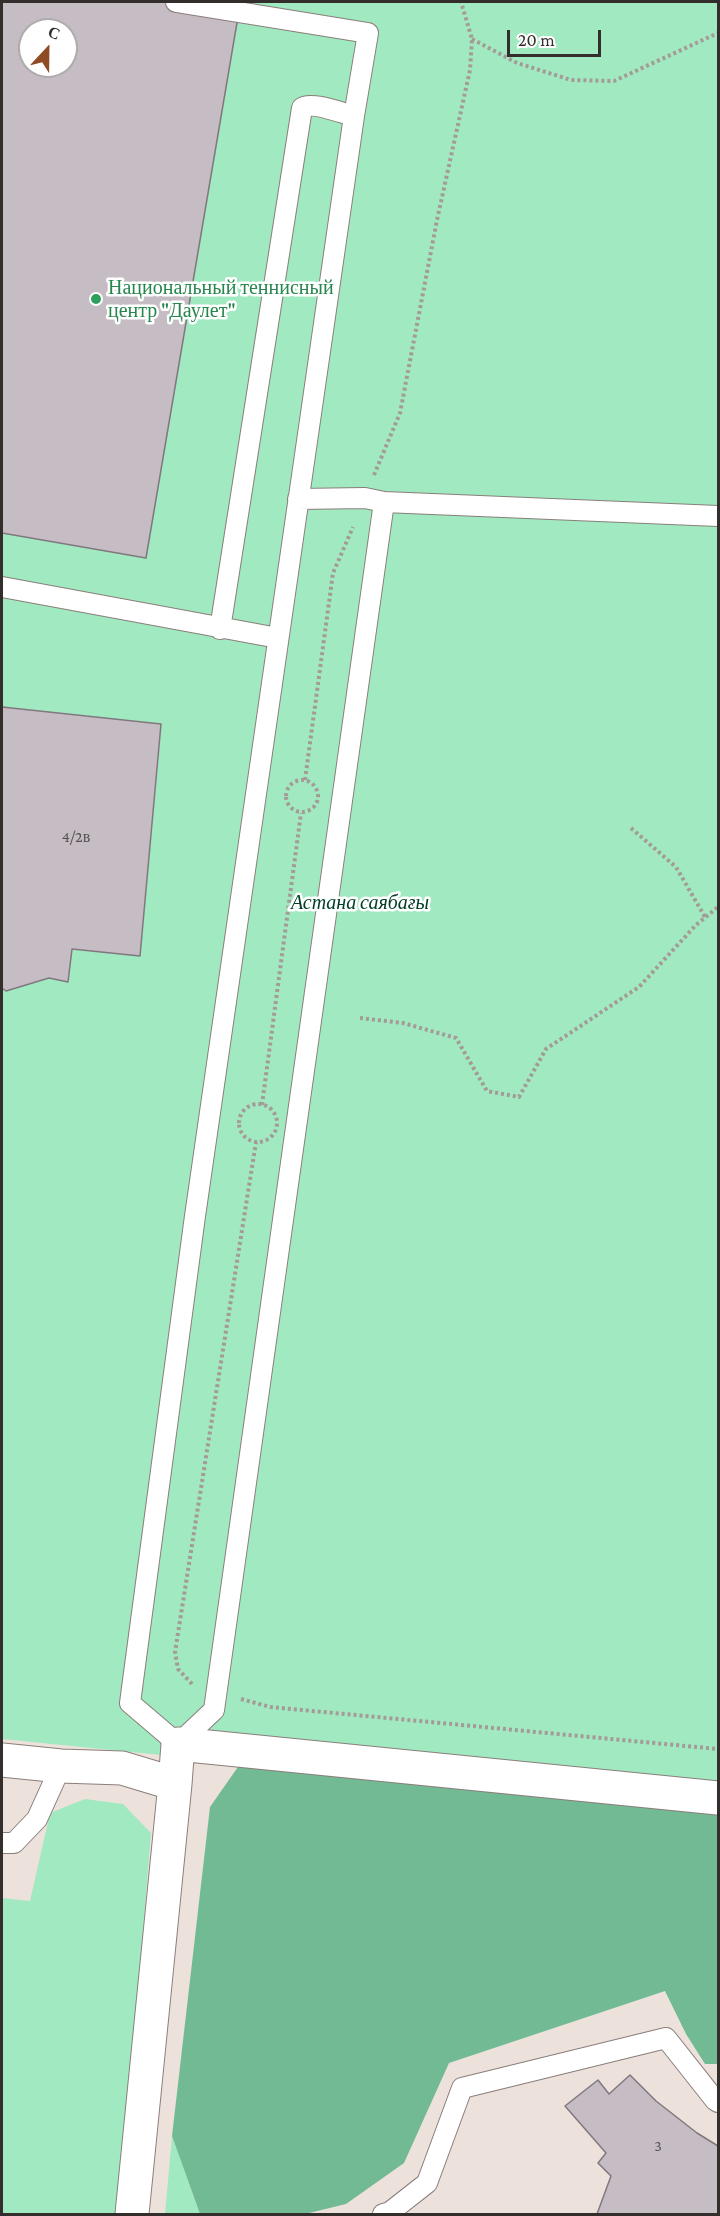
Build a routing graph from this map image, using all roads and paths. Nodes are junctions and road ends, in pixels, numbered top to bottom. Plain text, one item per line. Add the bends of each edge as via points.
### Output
1 (176, 2) edge
2 (460, 2) edge
3 (718, 33) edge
4 (472, 39) junction
5 (354, 116) junction
6 (298, 499) junction
7 (374, 500) junction
8 (718, 516) edge
9 (2, 587) edge
10 (220, 629) junction
11 (278, 638) junction
12 (305, 780) junction
13 (301, 813) junction
14 (631, 828) dead end
15 (718, 907) edge
16 (705, 917) junction
17 (360, 1018) dead end
18 (262, 1105) junction
19 (256, 1142) junction
20 (216, 1694) junction
21 (178, 1744) junction
22 (718, 1749) edge
23 (2, 1760) edge
24 (61, 1766) junction
25 (175, 1784) junction
26 (718, 1798) edge
27 (2, 1843) edge
28 (718, 2102) edge
29 (132, 2214) edge
30 (383, 2214) edge

1 - 5 lane via 368,33
2 - 4 path
3 - 4 path via 614,81 571,80 517,63
4 - 7 path via 470,70 400,413
5 - 6 lane
5 - 10 lane via 314,106 302,108
6 - 7 lane
6 - 11 lane
7 - 8 lane
7 - 12 path via 333,573
7 - 20 lane
9 - 10 lane
10 - 11 lane
11 - 21 lane via 130,1703
12 - 13 path via 319,796 316,806
12 - 13 path via 295,782 286,794 292,808
13 - 18 path
14 - 16 path via 676,867
15 - 16 path
16 - 17 path via 639,987 546,1049 519,1097 487,1091 456,1038 403,1023
18 - 19 path via 276,1116 276,1129 269,1139
18 - 19 path via 250,1106 240,1120 242,1132
19 - 20 path via 175,1652 178,1669 195,1688
20 - 21 lane via 214,1710
20 - 22 path via 270,1707
21 - 25 street
21 - 26 street
23 - 24 street
24 - 25 street via 122,1768
24 - 27 lane via 37,1819 14,1843
25 - 29 street
28 - 30 lane via 666,2038 462,2088 427,2183

